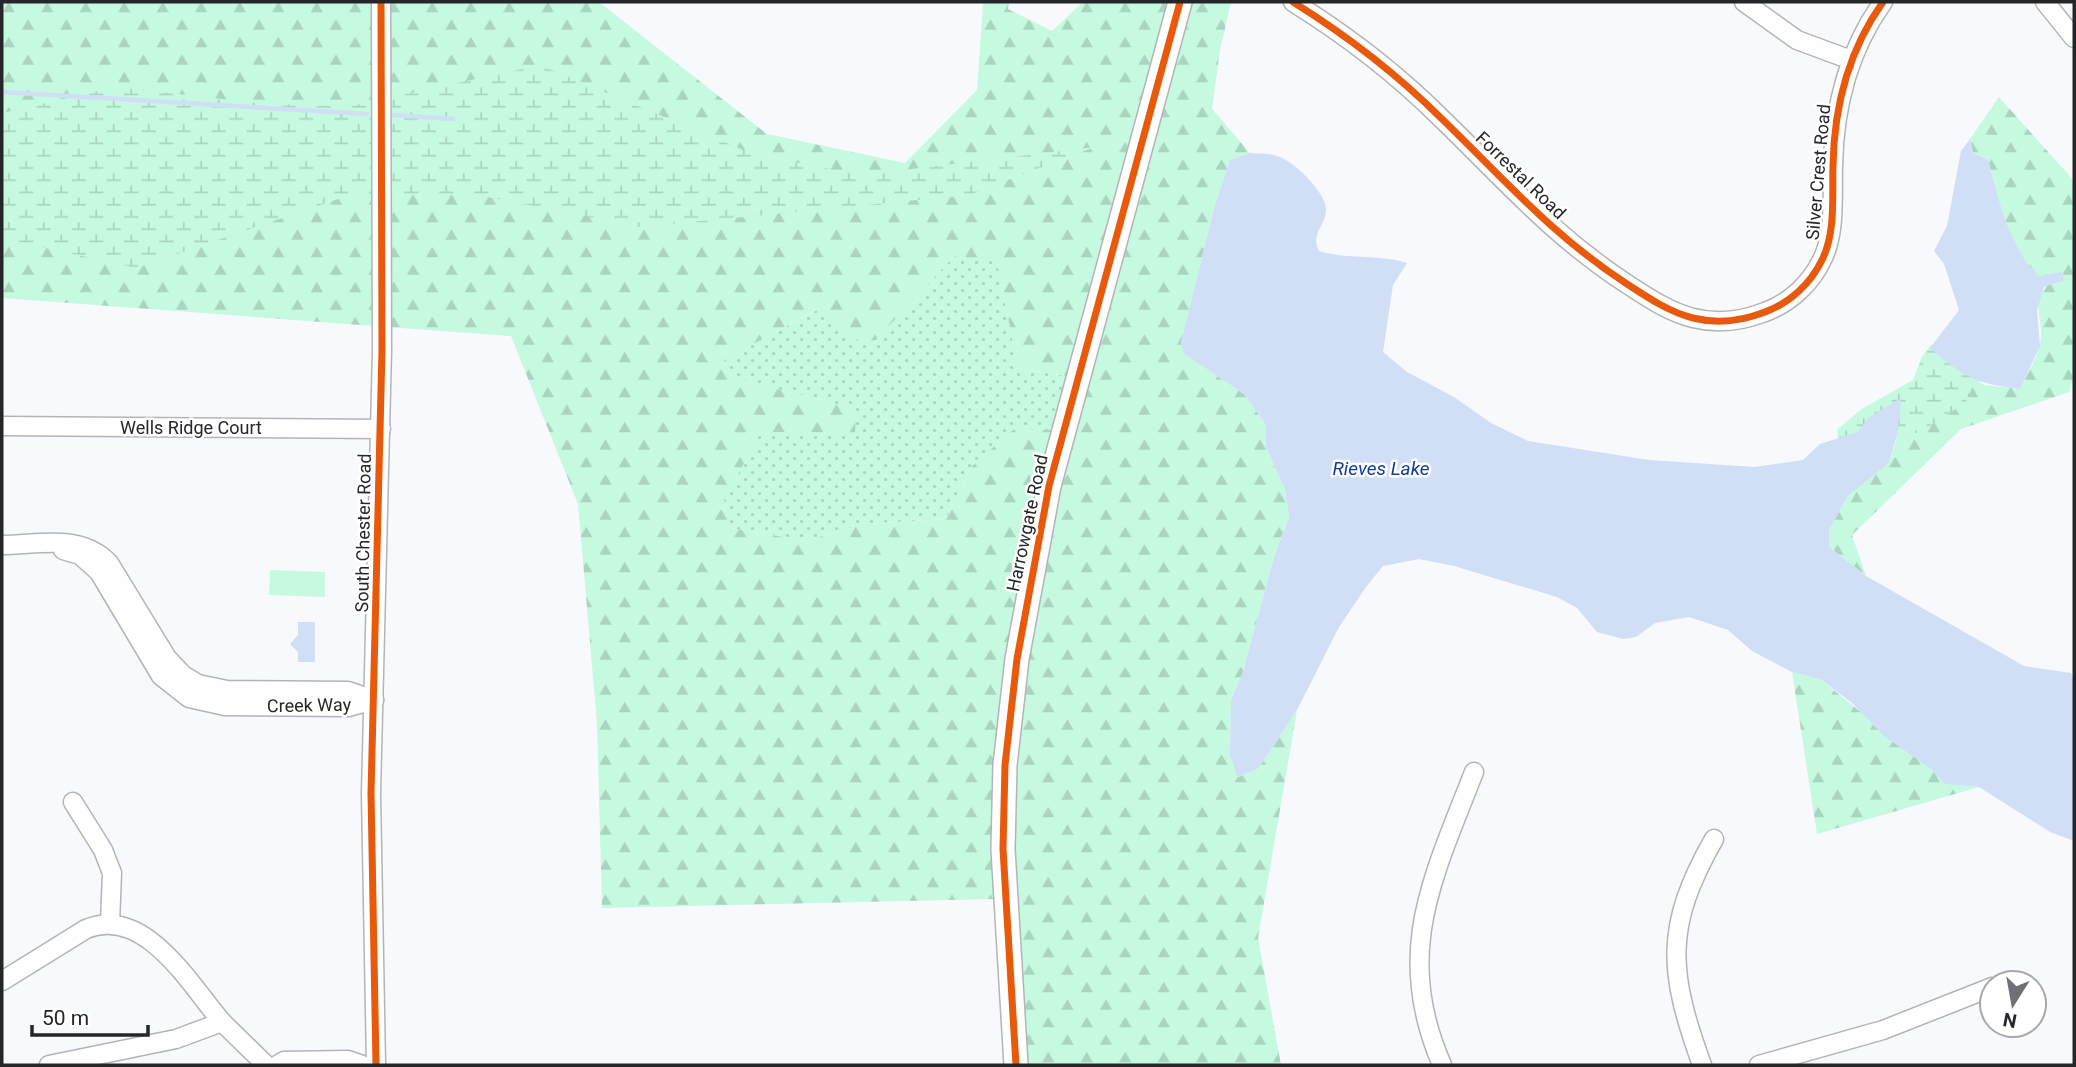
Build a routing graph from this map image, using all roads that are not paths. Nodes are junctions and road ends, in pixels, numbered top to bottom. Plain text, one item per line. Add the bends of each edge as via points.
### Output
1 (381, 2) edge
2 (1180, 2) edge
3 (1293, 2) edge
4 (1744, 2) edge
5 (1882, 2) edge
6 (2045, 2) edge
7 (2074, 38) edge
8 (1850, 60) junction
9 (1752, 317) joint
10 (2, 426) edge
11 (381, 429) junction
12 (2, 545) edge
13 (374, 700) junction
14 (1474, 772) dead end
15 (73, 802) dead end
16 (1714, 838) dead end
17 (110, 923) junction
18 (2, 981) edge
19 (1978, 992) edge
20 (222, 1022) junction
21 (49, 1065) edge
22 (266, 1065) edge
23 (277, 1065) edge
24 (362, 1065) edge
25 (376, 1065) edge
26 (1016, 1065) edge
27 (1442, 1065) edge
28 (1702, 1065) edge
29 (1759, 1065) edge

1 - 11 street, South Chester Road
2 - 26 main road, Harrowgate Road via 1049,486 1017,659 1005,765 1003,849
3 - 9 street, Forrestal Road via 1404,84 1537,215 1618,278 1691,318
4 - 8 street via 1797,40
5 - 8 street, Silver Crest Road
6 - 7 street
8 - 9 street, Silver Crest Road via 1838,108 1832,227 1823,259 1800,289 1771,310
10 - 11 street, Wells Ridge Court
11 - 13 street, South Chester Road
12 - 13 street, Creek Way via 69,551 91,564 161,676 189,698 209,705 238,706 348,707
13 - 25 street, South Chester Road via 371,793
14 - 27 street via 1439,861 1419,945 1423,1010
15 - 17 street via 113,873
16 - 28 street via 1683,900 1676,950 1679,985
17 - 18 street via 86,929
17 - 20 street via 143,935 156,946
19 - 29 street via 1883,1030
20 - 21 street via 176,1039
20 - 22 street
23 - 24 street via 348,1060

